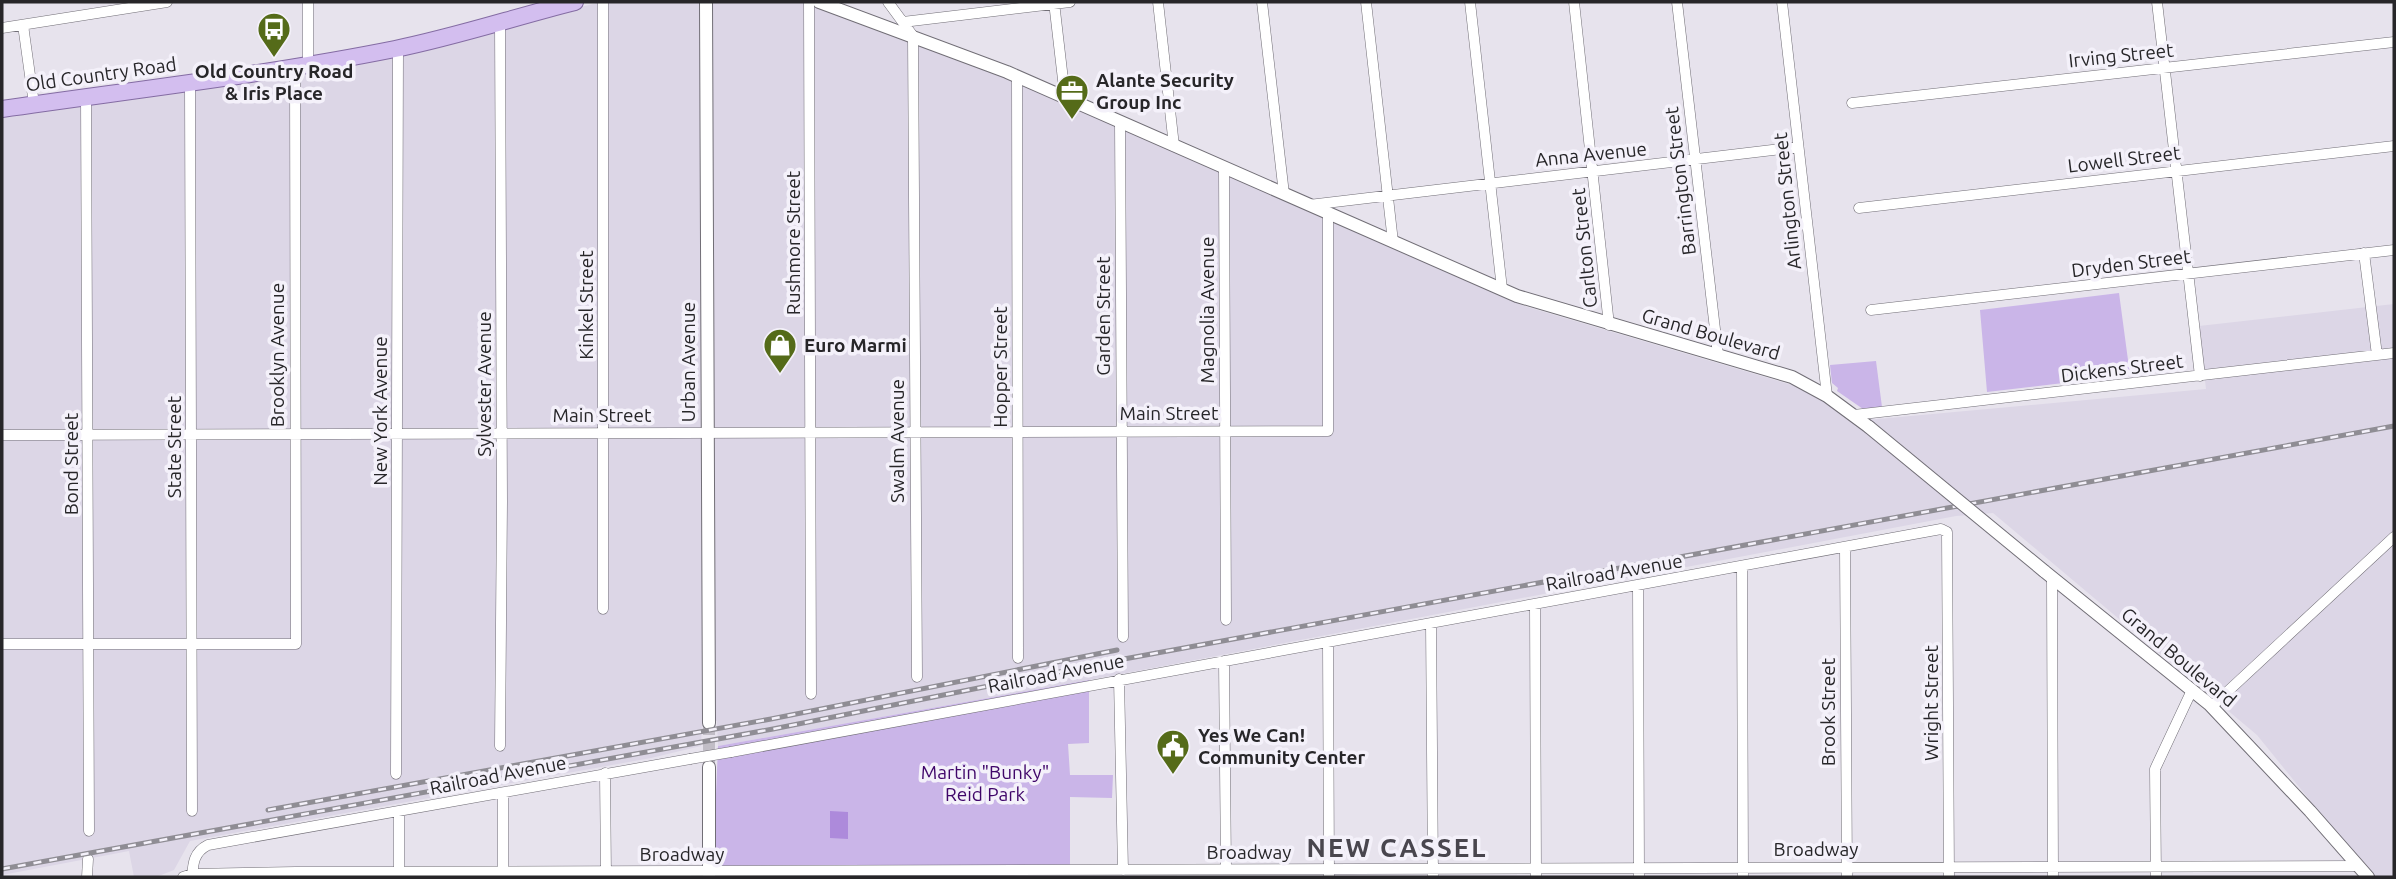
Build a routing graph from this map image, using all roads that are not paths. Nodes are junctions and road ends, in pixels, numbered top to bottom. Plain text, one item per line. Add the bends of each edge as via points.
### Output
1 (167, 2) edge
2 (308, 2) edge
3 (575, 2) edge
4 (603, 2) edge
5 (706, 2) edge
6 (809, 2) edge
7 (819, 2) edge
8 (888, 2) edge
9 (1070, 2) edge
10 (1158, 2) edge
11 (1262, 2) edge
12 (1366, 2) edge
13 (1470, 2) edge
14 (1574, 2) edge
15 (1677, 2) edge
16 (1782, 2) edge
17 (2157, 2) edge
18 (1054, 3) edge
19 (500, 21) junction
20 (903, 22) junction
21 (23, 25) junction
22 (2, 27) edge
23 (913, 36) junction
24 (2394, 42) edge
25 (398, 48) junction
26 (302, 65) junction
27 (2164, 68) junction
28 (1017, 76) junction
29 (190, 83) junction
30 (86, 96) junction
31 (1065, 97) junction
32 (1852, 103) dead end
33 (34, 104) junction
34 (2, 109) edge
35 (1120, 122) junction
36 (1174, 146) junction
37 (2394, 146) edge
38 (1798, 148) junction
39 (1696, 159) junction
40 (1224, 168) junction
41 (1593, 171) junction
42 (2176, 171) junction
43 (1490, 183) junction
44 (1284, 194) junction
45 (1388, 194) junction
46 (1307, 205) junction
47 (1858, 208) dead end
48 (1328, 214) junction
49 (1393, 243) junction
50 (2394, 250) edge
51 (2364, 253) junction
52 (2188, 274) junction
53 (1502, 289) junction
54 (1871, 310) dead end
55 (1609, 324) junction
56 (2394, 353) edge
57 (1718, 355) junction
58 (2376, 355) junction
59 (2200, 376) junction
60 (1827, 396) junction
61 (1854, 415) junction
62 (1018, 431) junction
63 (1121, 431) junction
64 (1225, 431) junction
65 (708, 432) junction
66 (811, 432) junction
67 (914, 432) junction
68 (398, 433) junction
69 (501, 433) junction
70 (604, 433) junction
71 (191, 434) junction
72 (295, 434) junction
73 (2, 435) edge
74 (88, 435) junction
75 (1945, 530) joint
76 (2394, 537) edge
77 (1845, 547) junction
78 (1742, 566) junction
79 (2048, 575) junction
80 (1638, 585) junction
81 (1535, 604) junction
82 (603, 608) dead end
83 (1226, 620) dead end
84 (1431, 623) junction
85 (1123, 636) dead end
86 (1328, 642) junction
87 (2, 644) edge
88 (88, 644) junction
89 (192, 644) junction
90 (1018, 658) dead end
91 (1224, 661) junction
92 (917, 677) dead end
93 (1119, 679) junction
94 (2192, 690) junction
95 (811, 694) dead end
96 (2212, 706) junction
97 (709, 723) tunnel mouth
98 (500, 746) dead end
99 (709, 767) tunnel mouth
100 (605, 773) junction
101 (397, 774) dead end
102 (503, 793) junction
103 (192, 811) dead end
104 (399, 811) junction
105 (89, 831) dead end
106 (88, 859) dead end
107 (2358, 866) junction
108 (1226, 869) junction
109 (1123, 870) junction
110 (1742, 872) edge
111 (1847, 872) edge
112 (1949, 872) edge
113 (2052, 872) edge
114 (2156, 872) edge
115 (2257, 872) edge
116 (1329, 873) edge
117 (1433, 873) edge
118 (1536, 873) edge
119 (1639, 873) edge
120 (399, 874) edge
121 (503, 874) edge
122 (606, 874) edge
123 (709, 874) edge
124 (812, 874) edge
125 (916, 874) edge
126 (1019, 874) edge
127 (296, 875) edge
128 (189, 876) edge
129 (87, 877) edge
130 (2368, 877) edge

1 - 21 street
2 - 26 street, Brooklyn Avenue
3 - 19 main road, Old Country Road
4 - 70 street, Kinkel Street
5 - 65 street, Urban Avenue
6 - 66 street, Rushmore Street
7 - 23 street, Grand Boulevard
8 - 20 street
9 - 18 street
10 - 36 street
11 - 44 street
12 - 45 street
13 - 43 street
14 - 41 street, Carlton Street
15 - 39 street, Barrington Street
16 - 38 street, Arlington Street
17 - 27 street
18 - 20 street
18 - 31 street
19 - 25 main road, Old Country Road
19 - 69 street, Sylvester Avenue
20 - 23 street
21 - 22 street
21 - 33 street
23 - 28 street, Grand Boulevard
23 - 67 street, Swalm Avenue
24 - 27 street, Irving Street
25 - 26 main road, Old Country Road
25 - 68 street, New York Avenue
26 - 29 main road, Old Country Road
26 - 72 street, Brooklyn Avenue
27 - 32 street, Irving Street
27 - 42 street
28 - 31 street, Grand Boulevard
28 - 62 street, Hopper Street
29 - 30 main road, Old Country Road
29 - 71 street, State Street
30 - 33 main road, Old Country Road
30 - 74 street, Bond Street
31 - 35 street, Grand Boulevard
33 - 34 main road, Old Country Road
35 - 36 street, Grand Boulevard
35 - 63 street, Garden Street
36 - 40 street, Grand Boulevard
37 - 42 street, Lowell Street
38 - 39 street, Anna Avenue
38 - 60 street, Arlington Street
39 - 41 street, Anna Avenue
39 - 57 street, Barrington Street
40 - 44 street, Grand Boulevard
40 - 64 street, Magnolia Avenue
41 - 43 street, Anna Avenue
41 - 55 street, Carlton Street
42 - 47 street, Lowell Street
42 - 52 street
43 - 45 street, Anna Avenue
43 - 53 street
44 - 46 street, Grand Boulevard
45 - 46 street, Anna Avenue
45 - 49 street
46 - 48 street, Grand Boulevard
48 - 49 street, Grand Boulevard
48 - 64 street, Main Street via 1328,431
49 - 53 street, Grand Boulevard
50 - 51 street, Dryden Street
51 - 52 street, Dryden Street
51 - 58 street
52 - 54 street, Dryden Street
52 - 59 street
53 - 55 street, Grand Boulevard
55 - 57 street, Grand Boulevard
56 - 58 street, Dickens Street
57 - 60 street, Grand Boulevard via 1792,377
58 - 59 street, Dickens Street
59 - 61 street, Dickens Street
60 - 61 street, Grand Boulevard
61 - 79 street, Grand Boulevard, bridge
62 - 63 street, Main Street
62 - 67 street, Main Street
62 - 90 street, Hopper Street
63 - 64 street, Main Street
63 - 85 street, Garden Street
64 - 83 street, Magnolia Avenue
65 - 66 street, Main Street
65 - 70 street, Main Street
65 - 97 street, Urban Avenue
66 - 67 street, Main Street
66 - 95 street, Rushmore Street
67 - 92 street, Swalm Avenue
68 - 69 street, Main Street
68 - 72 street, Main Street
68 - 101 street, New York Avenue
69 - 70 street, Main Street
69 - 98 street, Sylvester Avenue
70 - 82 street, Kinkel Street
71 - 72 street, Main Street
71 - 74 street, Main Street
71 - 89 street, State Street
72 - 89 street, Brooklyn Avenue via 296,644
73 - 74 street, Main Street
74 - 88 street, Bond Street
75 - 77 street, Railroad Avenue
75 - 112 street, Wright Street
76 - 96 street
77 - 78 street, Railroad Avenue
77 - 111 street, Brook Street
78 - 80 street, Railroad Avenue
78 - 110 street
79 - 94 street, Grand Boulevard
79 - 113 street
80 - 81 street, Railroad Avenue
80 - 119 street
81 - 84 street, Railroad Avenue
81 - 118 street
84 - 86 street, Railroad Avenue
84 - 117 street
86 - 91 street, Railroad Avenue
86 - 116 street
87 - 88 street
88 - 89 street
88 - 105 street, Bond Street
89 - 103 street, State Street
91 - 93 street, Railroad Avenue
91 - 108 street
93 - 100 street, Railroad Avenue, bridge
93 - 109 street
94 - 96 street, Grand Boulevard
94 - 114 street via 2155,769
96 - 107 street, Grand Boulevard
99 - 123 street
100 - 102 street, Railroad Avenue
100 - 122 street
102 - 104 street, Railroad Avenue
102 - 121 street
104 - 120 street
104 - 128 street, Railroad Avenue via 208,845 195,857
106 - 129 street
107 - 115 street, Broadway
107 - 130 street, Grand Boulevard
108 - 109 street, Broadway
108 - 116 street, Broadway
109 - 126 street, Broadway
110 - 111 street, Broadway
110 - 119 street, Broadway
111 - 112 street, Broadway
112 - 113 street, Broadway
113 - 114 street, Broadway
114 - 115 street, Broadway
116 - 117 street, Broadway
117 - 118 street, Broadway
118 - 119 street, Broadway
120 - 121 street, Broadway
120 - 127 street, Broadway
121 - 122 street, Broadway
122 - 123 street, Broadway
123 - 124 street, Broadway
124 - 125 street, Broadway
125 - 126 street, Broadway
127 - 128 street, Broadway

